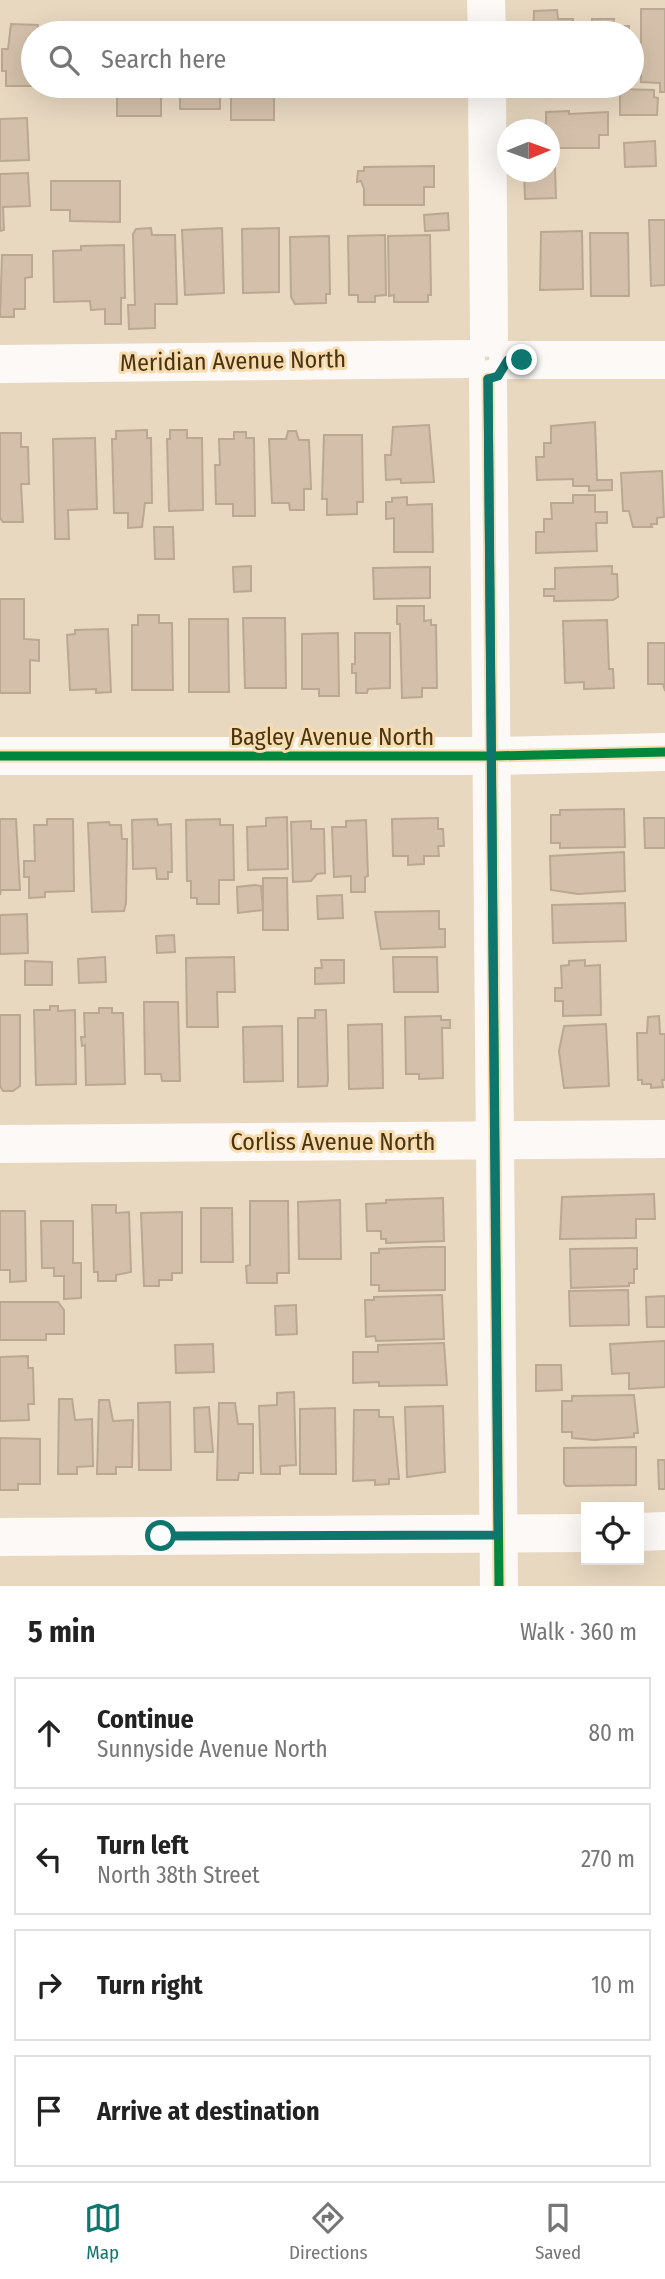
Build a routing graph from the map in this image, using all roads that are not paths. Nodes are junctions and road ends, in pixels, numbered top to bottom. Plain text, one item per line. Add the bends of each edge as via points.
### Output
1 (486, 0) edge
2 (487, 21) edge
3 (487, 98) edge
4 (488, 359) junction
5 (665, 360) edge
6 (0, 364) edge
7 (665, 752) edge
8 (0, 756) edge
9 (492, 756) junction
10 (665, 1139) edge
11 (495, 1142) junction
12 (0, 1144) edge
13 (665, 1531) edge
14 (644, 1532) edge
15 (581, 1533) edge
16 (498, 1535) junction
17 (0, 1537) edge
18 (499, 1586) edge

1 - 2 street
3 - 4 street
4 - 5 street, Meridian Avenue North
4 - 6 street, Meridian Avenue North
4 - 9 street
7 - 9 street, Bagley Avenue North
8 - 9 street, Bagley Avenue North
9 - 11 street
10 - 11 street, Corliss Avenue North
11 - 12 street, Corliss Avenue North
11 - 16 street
13 - 14 street
15 - 16 street
16 - 17 street
16 - 18 street

